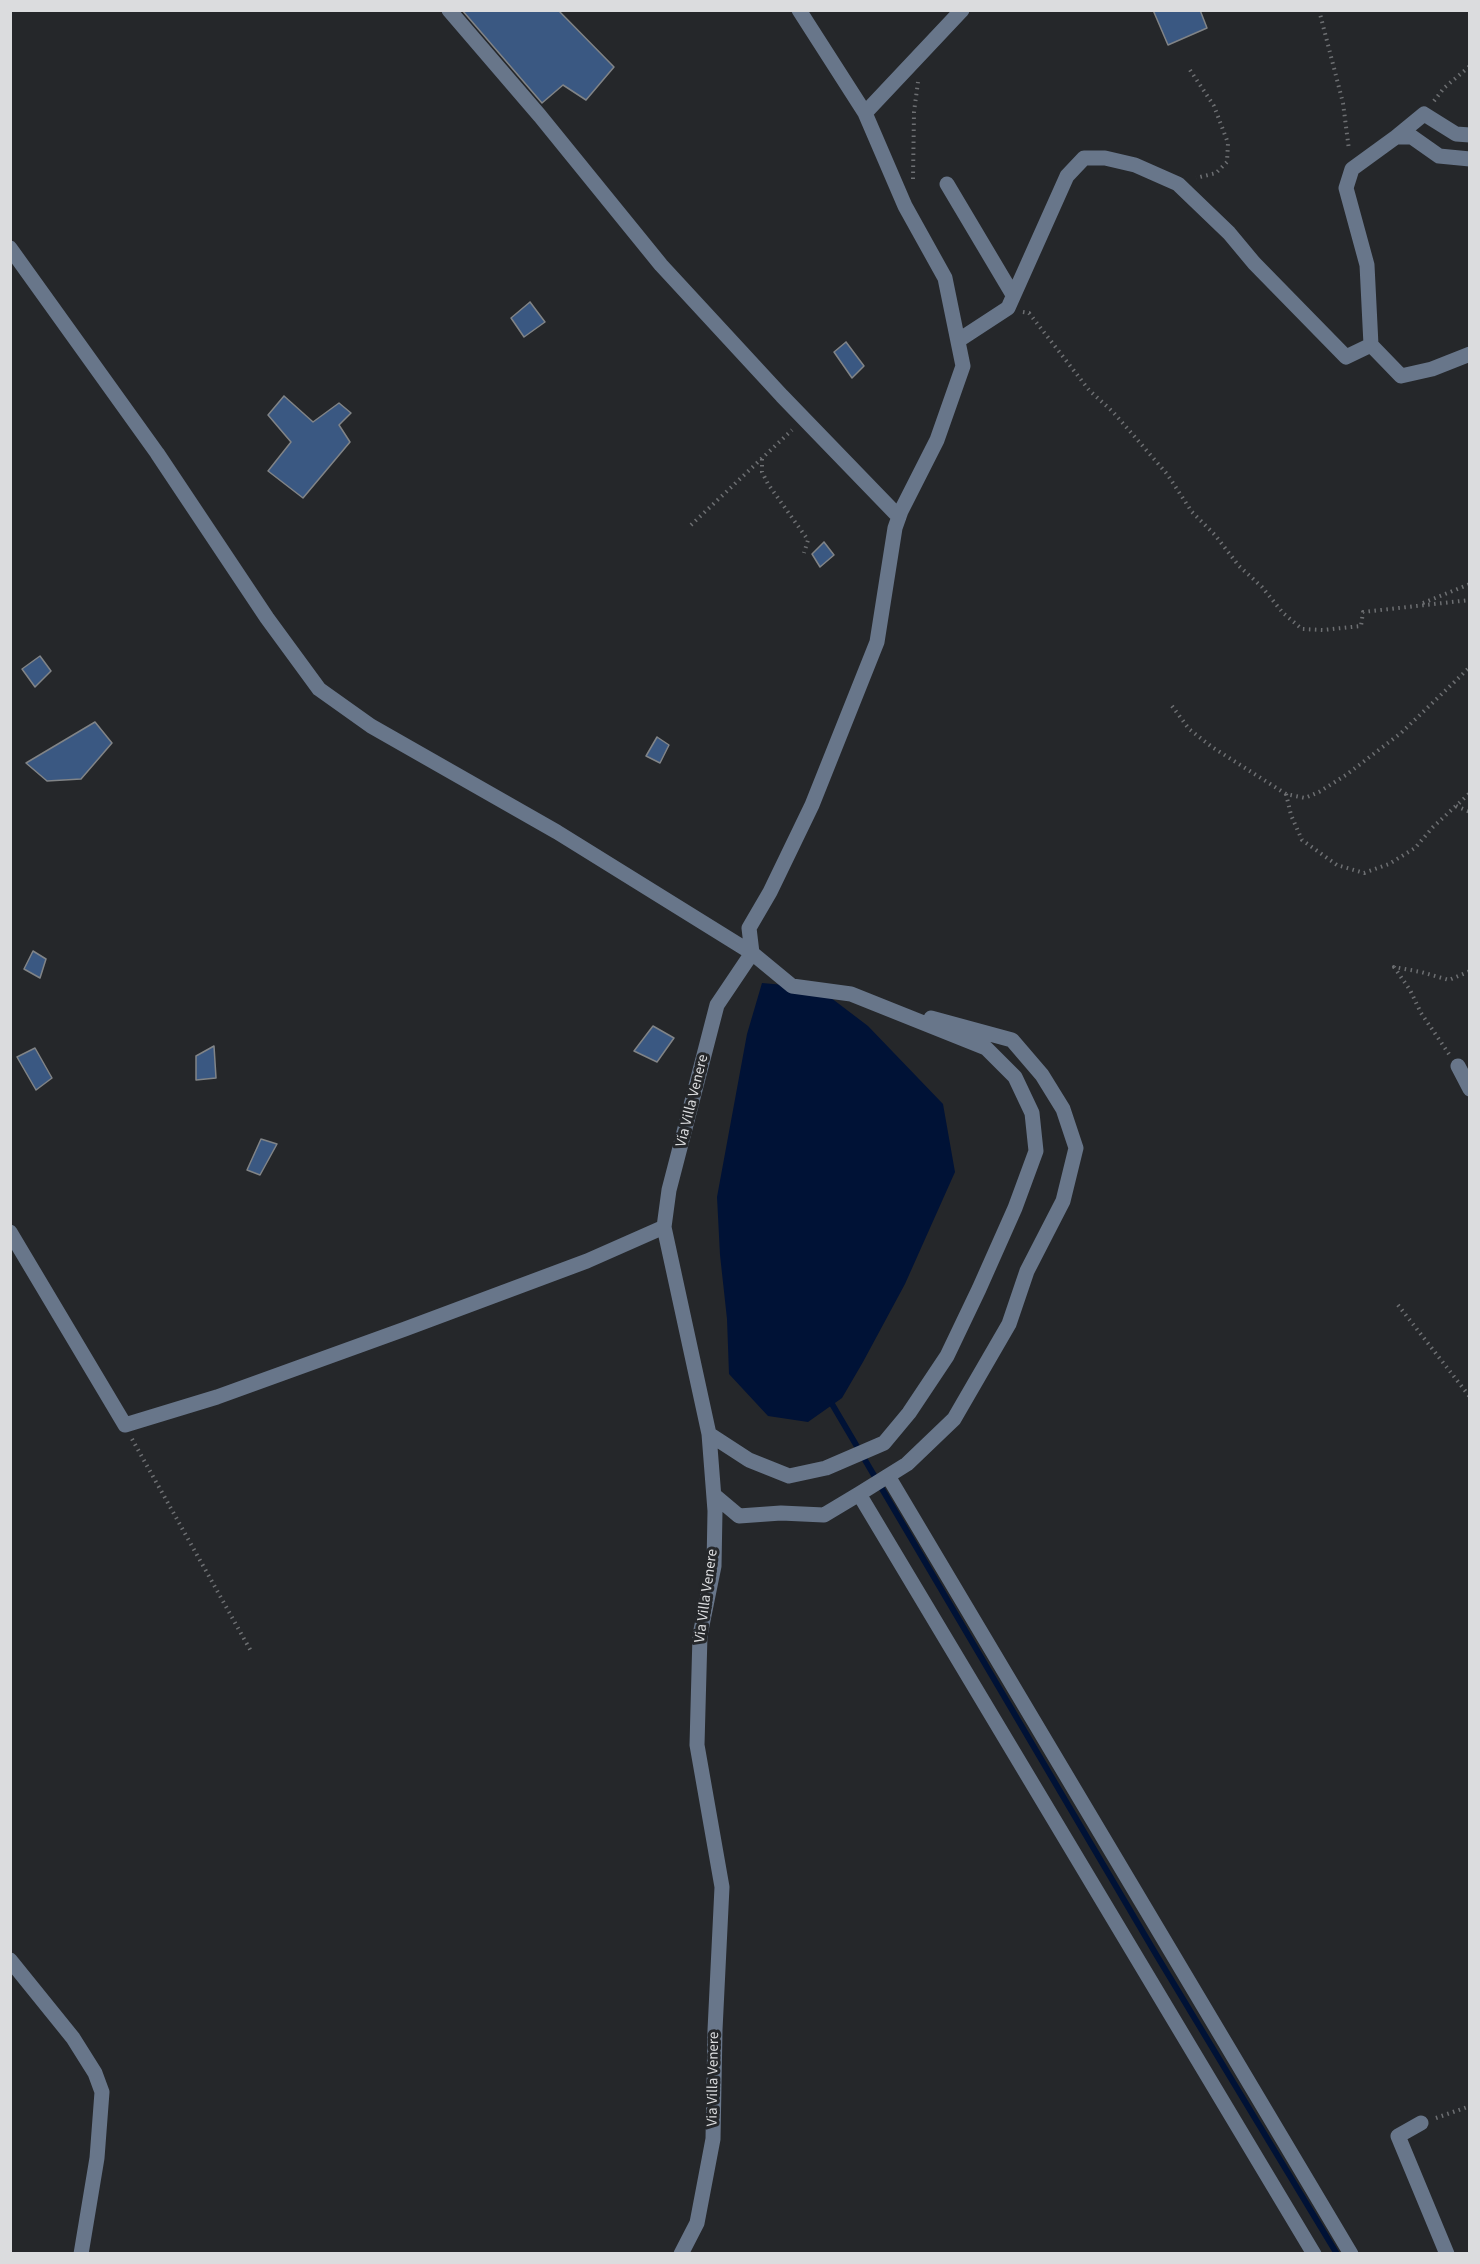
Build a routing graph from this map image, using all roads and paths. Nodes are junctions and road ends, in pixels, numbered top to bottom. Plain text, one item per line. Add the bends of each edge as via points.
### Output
1 (449, 10) edge
2 (799, 10) edge
3 (962, 10) edge
4 (1318, 10) edge
5 (1470, 66) edge
6 (1190, 70) dead end
7 (918, 76) dead end
8 (865, 113) junction
9 (1424, 114) junction
10 (1470, 135) edge
11 (1396, 137) junction
12 (1470, 159) edge
13 (1352, 169) junction
14 (947, 184) dead end
15 (1178, 184) junction
16 (912, 186) dead end
17 (10, 248) edge
18 (1011, 302) junction
19 (959, 340) junction
20 (1371, 345) junction
21 (1470, 354) edge
22 (803, 419) junction
23 (762, 458) junction
24 (899, 517) junction
25 (691, 525) dead end
26 (804, 553) dead end
27 (1470, 584) edge
28 (1470, 600) edge
29 (1417, 605) junction
30 (1470, 667) edge
31 (1172, 706) dead end
32 (1470, 793) edge
33 (1286, 794) junction
34 (1456, 806) junction
35 (1470, 812) edge
36 (752, 953) junction
37 (1470, 971) edge
38 (896, 1011) junction
39 (1458, 1066) joint
40 (1470, 1089) edge
41 (664, 1227) junction
42 (10, 1232) edge
43 (1398, 1305) dead end
44 (1470, 1397) edge
45 (125, 1425) junction
46 (709, 1434) junction
47 (887, 1476) junction
48 (865, 1491) junction
49 (714, 1495) junction
50 (252, 1653) dead end
51 (10, 1960) edge
52 (1470, 2106) edge
53 (1421, 2123) joint
54 (81, 2253) edge
55 (681, 2253) edge
56 (1314, 2253) edge
57 (1351, 2253) edge
58 (1447, 2253) edge

1 - 22 street via 661,266
2 - 8 street
3 - 8 street
4 - 13 path via 1343,103
5 - 9 path via 1444,88
6 - 15 path via 1223,125 1228,142 1227,162 1216,173
7 - 16 path
8 - 19 street via 905,206 945,278
9 - 10 street via 1456,134
9 - 11 street
11 - 12 street via 1412,137 1439,156
11 - 13 street
13 - 20 street via 1346,188 1367,265
14 - 18 street
15 - 18 street via 1135,165 1084,158 1067,176
15 - 20 street via 1229,232 1346,357
17 - 36 street via 320,689 370,726 557,832
18 - 19 street
18 - 29 path via 1029,313 1089,390 1160,467 1192,512 1302,629 1361,626 1363,612
19 - 24 street via 963,366 937,440
20 - 21 street via 1401,376
22 - 23 path
22 - 24 street
23 - 25 path
23 - 26 path via 762,472 768,484 808,540
24 - 36 street via 877,642 812,805 748,928
27 - 29 path
28 - 29 path
30 - 33 path via 1401,733 1346,775 1305,798
31 - 33 path via 1189,729 1212,747
32 - 34 path
33 - 34 path via 1302,840 1337,865 1364,873 1415,848
34 - 35 path
36 - 38 street via 792,986 851,994
36 - 41 street, Via Villa Venere via 717,1005 669,1190
37 - 39 path via 1449,980 1394,967
38 - 46 street via 986,1048 1015,1077 1032,1113 1036,1151 1015,1208 946,1356 884,1443 826,1468 789,1476 749,1460
38 - 47 street via 1012,1040 1042,1075 1063,1109 1076,1148 1063,1201 1028,1271 1009,1324 972,1391 936,1438
39 - 40 street
41 - 45 street via 586,1261 405,1329 217,1397
41 - 46 street, Via Villa Venere
42 - 45 street
43 - 44 path
45 - 50 path
46 - 49 street, Via Villa Venere
47 - 48 street
47 - 57 street
48 - 49 street via 824,1515 739,1516
48 - 56 street
49 - 55 street, Via Villa Venere via 714,1566 700,1635 697,1745 722,1887 713,2139 698,2223
51 - 54 street via 73,2038 102,2092 97,2158
52 - 53 path
53 - 58 street via 1398,2136

